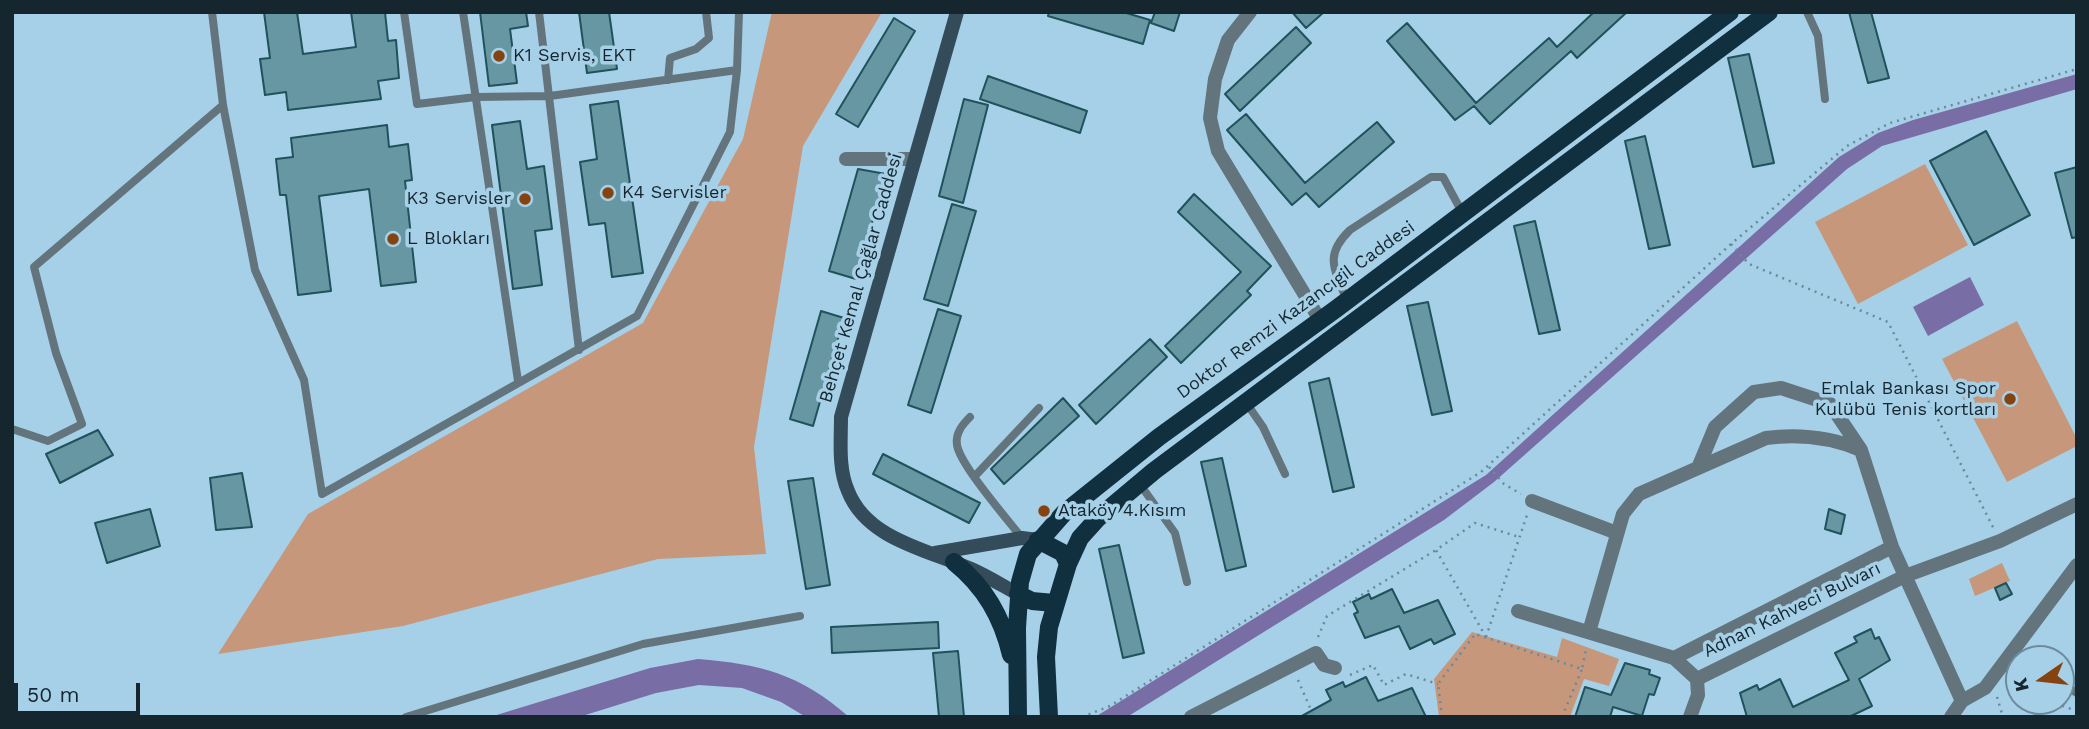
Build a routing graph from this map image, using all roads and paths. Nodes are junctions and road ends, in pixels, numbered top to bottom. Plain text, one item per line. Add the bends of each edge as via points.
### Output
1 (212, 12) edge
2 (404, 12) edge
3 (463, 12) edge
4 (540, 12) edge
5 (706, 12) edge
6 (739, 12) edge
7 (957, 12) edge
8 (1250, 12) edge
9 (1730, 12) edge
10 (1769, 12) edge
11 (1807, 12) edge
12 (2077, 69) edge
13 (737, 71) junction
14 (668, 80) junction
15 (550, 96) junction
16 (476, 97) junction
17 (1825, 100) dead end
18 (223, 105) junction
19 (846, 159) dead end
20 (915, 159) junction
21 (1462, 214) junction
22 (1732, 245) junction
23 (1347, 301) junction
24 (1320, 320) junction
25 (579, 350) junction
26 (518, 381) junction
27 (1247, 404) junction
28 (1040, 408) dead end
29 (970, 417) dead end
30 (12, 429) edge
31 (1861, 450) junction
32 (1488, 467) junction
33 (1698, 468) junction
34 (1285, 474) dead end
35 (975, 476) junction
36 (1139, 483) junction
37 (1532, 501) junction
38 (2077, 504) edge
39 (1617, 533) junction
40 (1520, 537) junction
41 (1030, 539) junction
42 (2000, 541) junction
43 (1892, 547) junction
44 (1436, 550) junction
45 (934, 554) junction
46 (954, 562) junction
47 (1068, 564) junction
48 (2077, 565) edge
49 (1905, 576) junction
50 (1187, 582) dead end
51 (1018, 594) junction
52 (1054, 603) junction
53 (1518, 611) dead end
54 (800, 616) dead end
55 (1589, 632) junction
56 (1318, 634) dead end
57 (1486, 637) junction
58 (2025, 645) edge
59 (1674, 658) junction
60 (1291, 664) junction
61 (1582, 669) junction
62 (2005, 669) edge
63 (1342, 672) joint
64 (1697, 679) junction
65 (1018, 682) junction
66 (1438, 684) junction
67 (1962, 701) junction
68 (406, 717) edge
69 (1018, 717) edge
70 (1049, 717) edge
71 (1082, 717) edge
72 (1191, 717) edge
73 (1314, 717) edge
74 (1442, 717) edge
75 (1562, 717) edge
76 (1690, 717) edge
77 (1951, 717) edge

1 - 18 lane
2 - 16 lane via 416,104
3 - 16 lane
4 - 15 lane
5 - 14 lane via 709,38 696,50 670,58
6 - 13 lane
7 - 20 main road, Behçet Kemal Çağlar Caddesi
8 - 24 street via 1228,40 1215,79 1210,118 1219,151
9 - 21 main road, Doktor Remzi Kazancıgil Caddesi
10 - 27 main road
11 - 17 lane via 1818,36
12 - 22 path via 1890,123 1847,146
13 - 14 lane
13 - 25 lane via 730,132 637,316
14 - 15 lane
15 - 16 lane
15 - 25 lane
16 - 26 lane
18 - 26 lane via 255,271 304,380 322,494
18 - 30 lane via 34,267 56,353 82,424 48,441
19 - 20 street
20 - 45 main road, Behçet Kemal Çağlar Caddesi via 841,417 841,462 848,493 869,521 901,542
21 - 23 main road, Doktor Remzi Kazancıgil Caddesi
21 - 23 lane via 1443,177 1431,177 1350,230 1339,241 1333,258
22 - 32 path
22 - 42 path via 1746,262 1888,322
23 - 24 main road, Doktor Remzi Kazancıgil Caddesi
24 - 41 main road, Doktor Remzi Kazancıgil Caddesi via 1086,492
25 - 26 lane
27 - 34 lane
27 - 36 main road
28 - 35 lane
29 - 35 lane via 961,426 956,445
31 - 33 street via 1839,441 1789,435 1766,438
31 - 33 street via 1830,404 1781,388 1754,392 1715,426
31 - 43 street
32 - 37 path
32 - 71 path via 1110,706
33 - 39 street via 1639,494 1623,514
35 - 41 lane
36 - 47 main road via 1080,538
36 - 50 lane via 1175,533
37 - 39 street
37 - 40 path
38 - 42 street, Adnan Kahveci Bulvarı
39 - 55 street
40 - 44 path via 1475,523
40 - 57 path
41 - 45 main road
41 - 47 main road via 1063,553
41 - 51 main road, Doktor Remzi Kazancıgil Caddesi
42 - 49 street, Adnan Kahveci Bulvarı
43 - 49 street
43 - 59 street
44 - 56 path via 1327,616
44 - 57 path
45 - 46 main road, Behçet Kemal Çağlar Caddesi
46 - 51 main road, Behçet Kemal Çağlar Caddesi
46 - 65 main road via 991,601
47 - 52 main road
48 - 58 street
49 - 64 street, Adnan Kahveci Bulvarı
49 - 67 street
51 - 52 main road
51 - 65 main road, Doktor Remzi Kazancıgil Caddesi
52 - 70 main road via 1046,657
53 - 55 street
54 - 68 lane via 643,644
55 - 59 street
55 - 61 path
57 - 61 path
57 - 66 path via 1475,634
59 - 64 street
60 - 63 street via 1316,653 1324,665
60 - 72 street
60 - 73 path
61 - 75 path
62 - 67 street
63 - 66 path via 1373,665 1384,685 1406,674
64 - 76 street via 1698,695
65 - 69 main road, Doktor Remzi Kazancıgil Caddesi
66 - 74 path
67 - 77 street

